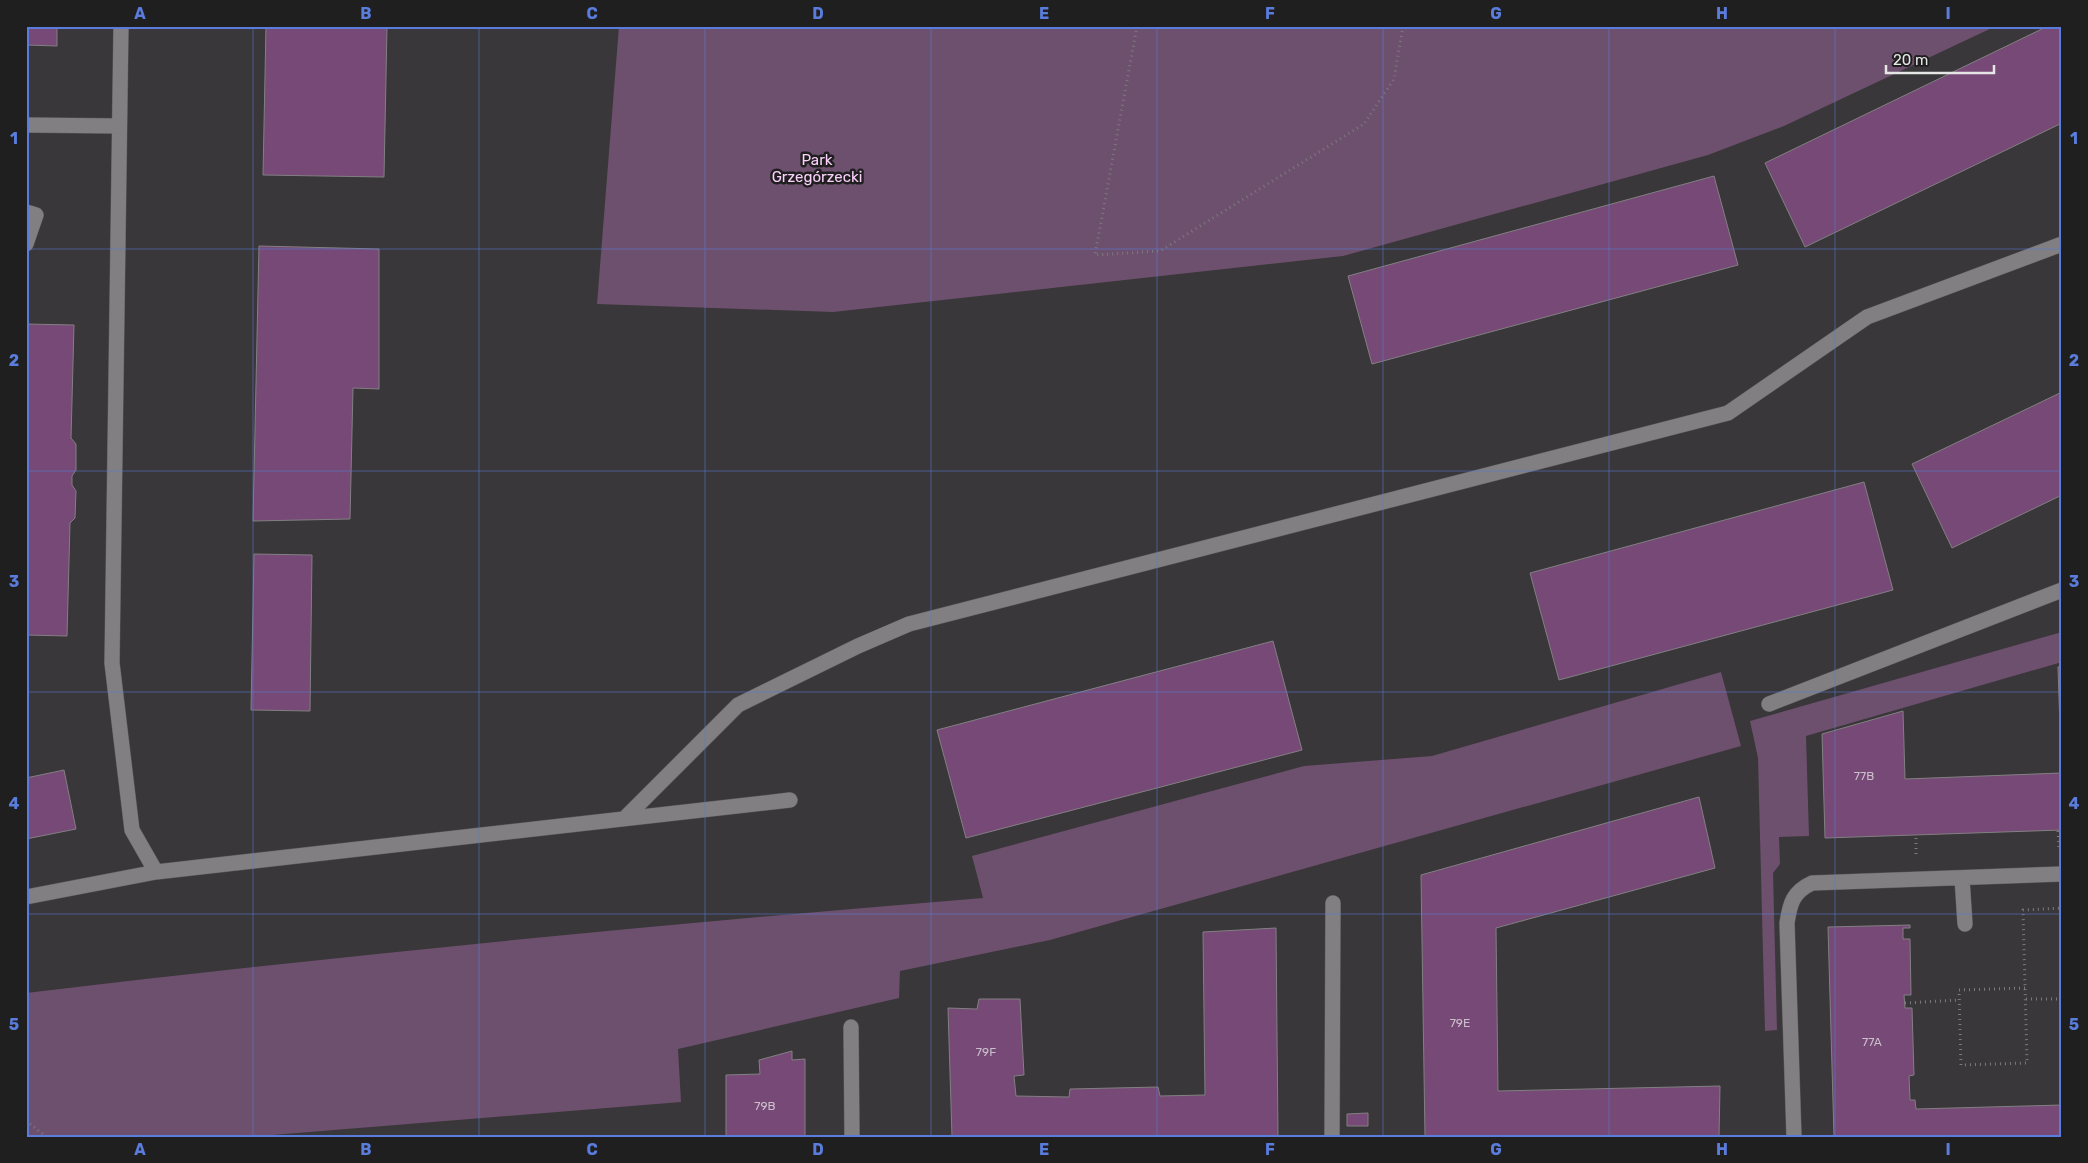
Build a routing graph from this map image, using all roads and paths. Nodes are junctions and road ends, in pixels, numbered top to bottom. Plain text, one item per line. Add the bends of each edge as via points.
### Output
1 (121, 26) edge
2 (1137, 26) edge
3 (1403, 26) edge
4 (26, 125) edge
5 (119, 126) junction
6 (31, 214) edge
7 (26, 244) edge
8 (2062, 244) edge
9 (2062, 590) edge
10 (1768, 704) dead end
11 (790, 800) dead end
12 (625, 818) junction
13 (156, 872) junction
14 (2062, 874) edge
15 (1962, 878) junction
16 (26, 897) edge
17 (1333, 903) dead end
18 (2062, 908) edge
19 (1965, 924) dead end
20 (2025, 988) junction
21 (2026, 999) junction
22 (2062, 999) edge
23 (1959, 1000) junction
24 (1904, 1002) dead end
25 (851, 1027) dead end
26 (26, 1121) edge
27 (46, 1137) edge
28 (852, 1137) edge
29 (1332, 1137) edge
30 (1794, 1137) edge

1 - 5 street
2 - 3 path via 1095,255 1160,251 1364,124 1394,79
4 - 5 street
5 - 13 street via 112,663 132,830
6 - 7 street
8 - 12 street via 1867,317 1728,413 909,624 738,705
9 - 10 street
11 - 12 street
12 - 13 street
13 - 16 street
14 - 15 street
15 - 19 street
15 - 30 street via 1812,883 1799,889 1789,906 1786,923
17 - 29 street
18 - 20 path via 2023,910
20 - 21 path
20 - 23 path via 1959,990
21 - 22 path
21 - 23 path via 2027,1063 1961,1065
23 - 24 path
25 - 28 street
26 - 27 path

